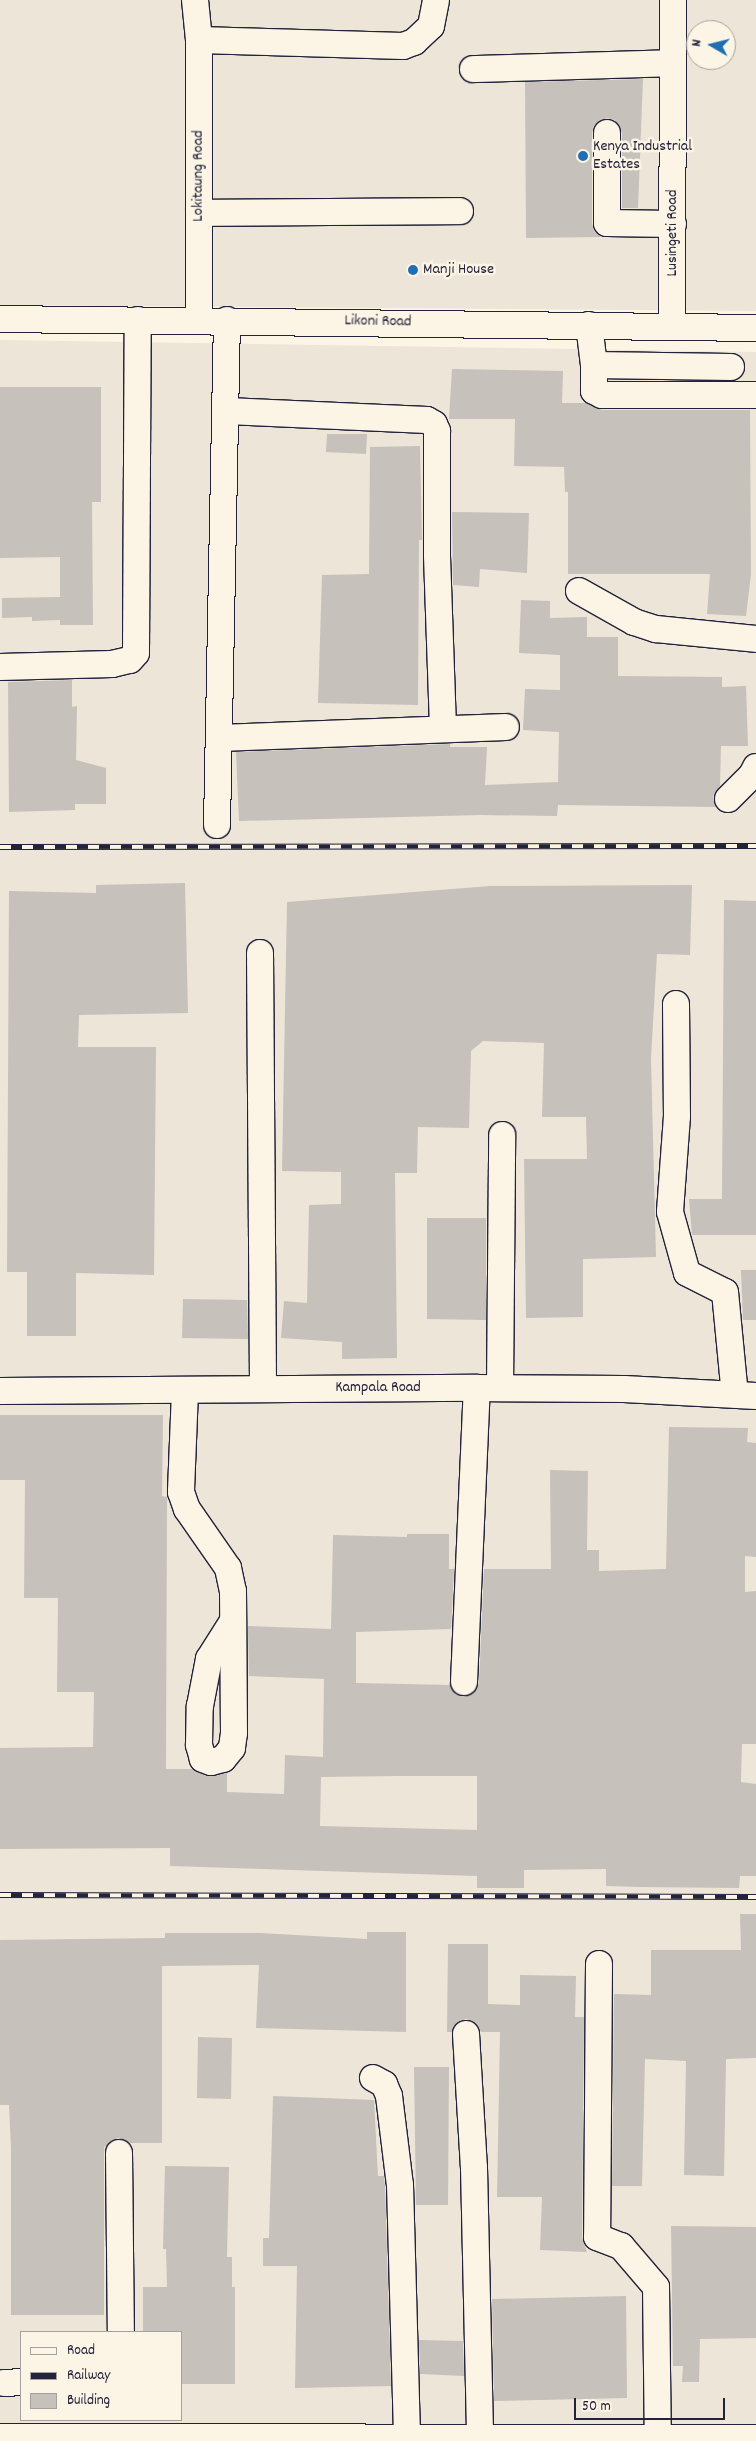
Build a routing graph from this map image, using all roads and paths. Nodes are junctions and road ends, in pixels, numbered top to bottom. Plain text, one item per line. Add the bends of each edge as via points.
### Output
1 (195, 0) edge
2 (436, 0) edge
3 (673, 0) edge
4 (199, 40) junction
5 (673, 63) junction
6 (473, 69) dead end
7 (607, 133) dead end
8 (460, 211) dead end
9 (199, 213) junction
10 (673, 224) junction
11 (0, 309) edge
12 (199, 312) junction
13 (672, 316) junction
14 (756, 316) edge
15 (0, 319) edge
16 (138, 320) junction
17 (227, 320) junction
18 (589, 325) junction
19 (756, 328) edge
20 (594, 365) junction
21 (731, 367) dead end
22 (756, 395) edge
23 (227, 411) junction
24 (579, 591) dead end
25 (756, 639) edge
26 (0, 667) edge
27 (506, 727) dead end
28 (443, 728) junction
29 (220, 738) junction
30 (756, 767) edge
31 (728, 799) dead end
32 (217, 825) dead end
33 (260, 953) dead end
34 (676, 1004) dead end
35 (502, 1136) dead end
36 (489, 1388) junction
37 (263, 1389) junction
38 (0, 1391) edge
39 (185, 1391) junction
40 (745, 1396) edge
41 (233, 1621) dead end
42 (464, 1682) dead end
43 (599, 1964) dead end
44 (466, 2034) dead end
45 (373, 2078) dead end
46 (119, 2153) dead end
47 (121, 2331) edge
48 (126, 2435) edge
49 (0, 2437) edge
50 (407, 2438) junction
51 (480, 2438) junction
52 (658, 2438) edge
53 (756, 2438) edge
54 (275, 2440) edge
55 (437, 2440) edge

1 - 4 street, Lokitaung Road
2 - 4 street via 431,26 414,42 402,46
3 - 5 street, Lusingeti Road
4 - 9 street, Lokitaung Road
5 - 6 street
5 - 10 street, Lusingeti Road
7 - 10 street via 607,222
8 - 9 street
9 - 12 street, Lokitaung Road
10 - 13 street, Lusingeti Road
11 - 12 street, Likoni Road
12 - 13 street, Likoni Road
13 - 14 street, Likoni Road
15 - 16 street, Likoni Road
16 - 17 street, Likoni Road
16 - 26 street via 136,653 130,660 112,664
17 - 18 street, Likoni Road
17 - 23 street
18 - 19 street, Likoni Road
18 - 20 street
20 - 21 street
20 - 22 street via 594,391 602,395
23 - 28 street via 427,420 434,424 437,431 437,556
23 - 29 street
24 - 25 street via 634,622 656,629
27 - 28 street
28 - 29 street
29 - 32 street
30 - 31 street via 752,776
33 - 37 street
34 - 40 street via 677,1116 670,1212 687,1273 725,1292
35 - 36 street
36 - 37 street, Kampala Road
36 - 40 street, Kampala Road via 624,1389
36 - 42 street
37 - 39 street, Kampala Road
38 - 39 street, Kampala Road
39 - 41 street via 181,1492 186,1509 228,1568 233,1591
43 - 52 street via 597,2237 621,2246 656,2287
44 - 51 street via 474,2168
45 - 50 street via 384,2084 389,2096 400,2185
46 - 47 street
48 - 49 street
48 - 54 street
50 - 54 street
50 - 55 street
51 - 52 street
51 - 55 street
52 - 53 street

